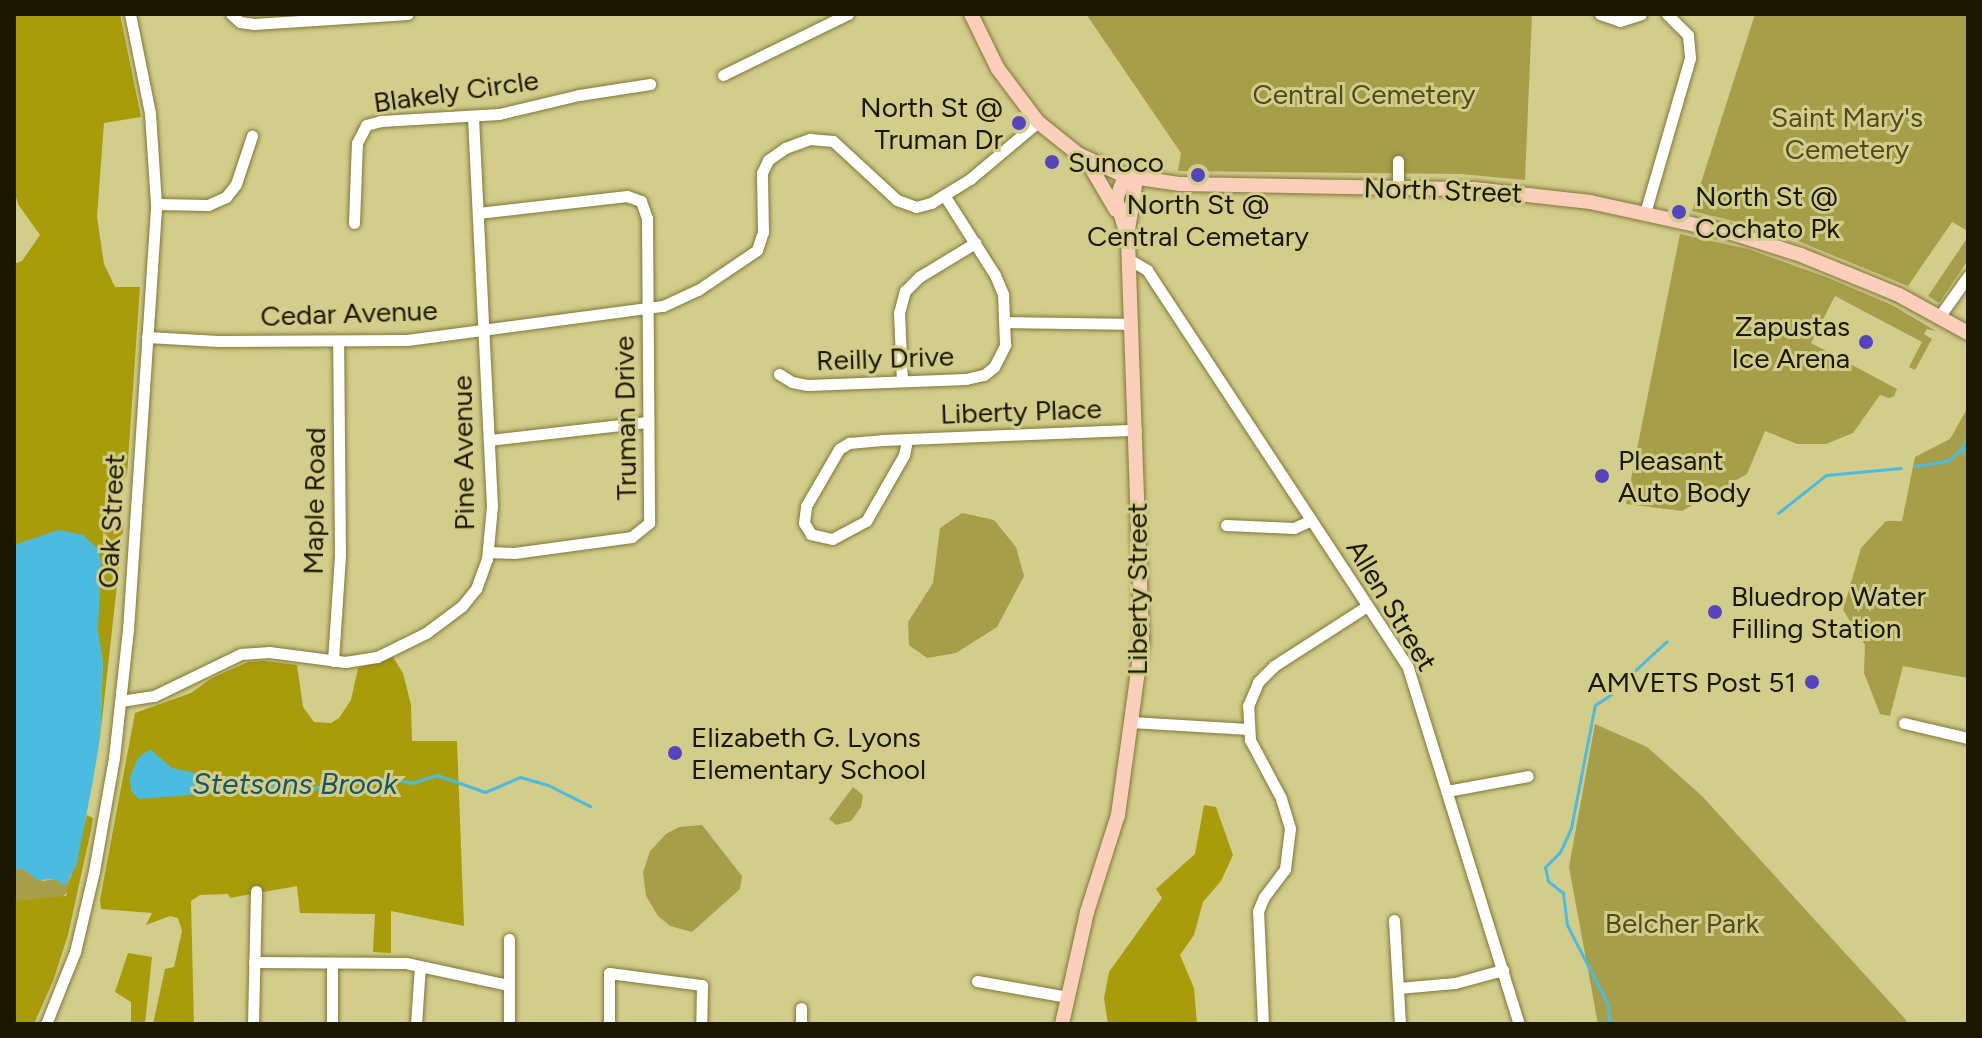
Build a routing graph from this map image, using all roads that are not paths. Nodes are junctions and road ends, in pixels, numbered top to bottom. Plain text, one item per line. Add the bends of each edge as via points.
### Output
1 (130, 14) edge
2 (231, 14) edge
3 (408, 14) edge
4 (848, 14) edge
5 (971, 14) edge
6 (1600, 14) edge
7 (1641, 14) edge
8 (1667, 14) edge
9 (723, 75) dead end
10 (650, 84) dead end
11 (473, 116) junction
12 (1038, 122) junction
13 (252, 136) dead end
14 (1086, 159) junction
15 (1398, 161) dead end
16 (1131, 177) junction
17 (1398, 187) junction
18 (944, 195) junction
19 (156, 204) junction
20 (1117, 212) junction
21 (478, 213) junction
22 (1645, 213) junction
23 (354, 223) dead end
24 (1129, 241) junction
25 (975, 243) junction
26 (1130, 260) junction
27 (1968, 276) edge
28 (648, 308) junction
29 (1939, 317) junction
30 (1005, 322) junction
31 (1132, 324) junction
32 (483, 328) junction
33 (1968, 333) edge
34 (147, 337) junction
35 (338, 342) junction
36 (779, 374) dead end
37 (902, 381) junction
38 (648, 422) junction
39 (1136, 430) junction
40 (489, 440) junction
41 (907, 440) junction
42 (1311, 520) junction
43 (1226, 525) dead end
44 (488, 552) junction
45 (1367, 606) junction
46 (333, 661) junction
47 (121, 701) junction
48 (1132, 722) junction
49 (1904, 723) dead end
50 (1247, 729) junction
51 (1968, 738) edge
52 (1528, 776) dead end
53 (1447, 791) junction
54 (256, 891) dead end
55 (1394, 920) dead end
56 (509, 939) dead end
57 (254, 962) junction
58 (332, 963) junction
59 (420, 966) junction
60 (1503, 970) junction
61 (977, 981) dead end
62 (509, 985) junction
63 (1398, 988) junction
64 (1068, 997) junction
65 (801, 1008) dead end
66 (46, 1024) edge
67 (253, 1024) edge
68 (332, 1024) edge
69 (416, 1024) edge
70 (509, 1024) edge
71 (609, 1024) edge
72 (701, 1024) edge
73 (801, 1024) edge
74 (1062, 1024) edge
75 (1263, 1024) edge
76 (1400, 1024) edge
77 (1519, 1024) edge

1 - 19 street, Oak Street via 150,113
2 - 3 street via 254,24
4 - 9 street
5 - 12 main road, North Street via 998,69
6 - 7 street via 1620,21
8 - 22 street via 1688,35 1690,58
10 - 11 street, Blakely Circle
11 - 21 street, Pine Avenue
11 - 23 street, Blakely Circle via 381,121 362,128
12 - 14 main road, North Street
12 - 18 street, Truman Drive
13 - 19 street via 236,184 226,197 208,205
14 - 16 main road, North Street
14 - 20 main road, Liberty Street
15 - 17 street
16 - 17 main road, North Street via 1180,184
16 - 20 main road via 1116,195
16 - 24 main road, Liberty Street
17 - 22 main road, North Street via 1529,193
18 - 25 street, Reilly Drive
18 - 28 street, Truman Drive via 925,205 906,205 838,144 820,138 800,141 776,153 764,168 763,232 754,254 680,300
19 - 34 street, Oak Street
20 - 24 main road, Liberty Street
21 - 28 street via 636,198 647,213
21 - 32 street, Pine Avenue
22 - 29 main road, North Street via 1801,255
24 - 26 main road, Liberty Street
25 - 30 street, Reilly Drive via 1001,287
25 - 37 street via 905,291 899,313
26 - 31 main road, Liberty Street
26 - 42 street, Allen Street via 1147,270
27 - 29 street
28 - 32 street, Cedar Avenue
28 - 38 street, Truman Drive
29 - 33 main road, North Street
30 - 31 street
30 - 37 street, Reilly Drive via 1001,357 984,375
31 - 39 main road, Liberty Street
32 - 35 street, Cedar Avenue via 414,339
32 - 40 street, Pine Avenue
34 - 35 street, Cedar Avenue
34 - 47 street, Oak Street
35 - 46 street, Maple Road via 340,555
36 - 37 street, Reilly Drive via 802,384
38 - 40 street
38 - 44 street, Truman Drive via 651,514 641,534 514,553
39 - 41 street, Liberty Place
39 - 48 main road, Liberty Street via 1143,611
40 - 44 street, Pine Avenue
41 - 41 street, Liberty Place via 841,446 804,511 811,534 832,539 866,521 904,455
42 - 43 street via 1294,528
42 - 45 street, Allen Street
44 - 46 street, Pine Avenue via 472,595 442,622 386,654 357,662
45 - 50 street via 1263,676 1248,706
45 - 53 street, Allen Street via 1411,674
46 - 47 street, Pine Avenue via 269,652 241,654 154,696
47 - 66 street, Oak Street via 82,922
48 - 50 street
48 - 64 main road, Liberty Street via 1118,815 1087,912
49 - 51 street
50 - 75 street via 1284,804 1290,828 1285,869 1258,911
52 - 53 street
53 - 60 street, Allen Street
54 - 57 street
55 - 63 street
56 - 62 street
57 - 58 street
57 - 67 street
58 - 59 street
58 - 68 street
59 - 62 street
59 - 69 street
60 - 63 street via 1455,983
60 - 77 street, Allen Street
61 - 64 street
62 - 70 street
63 - 76 street
64 - 74 main road, Liberty Street
65 - 73 street
71 - 72 street via 609,973 702,985

